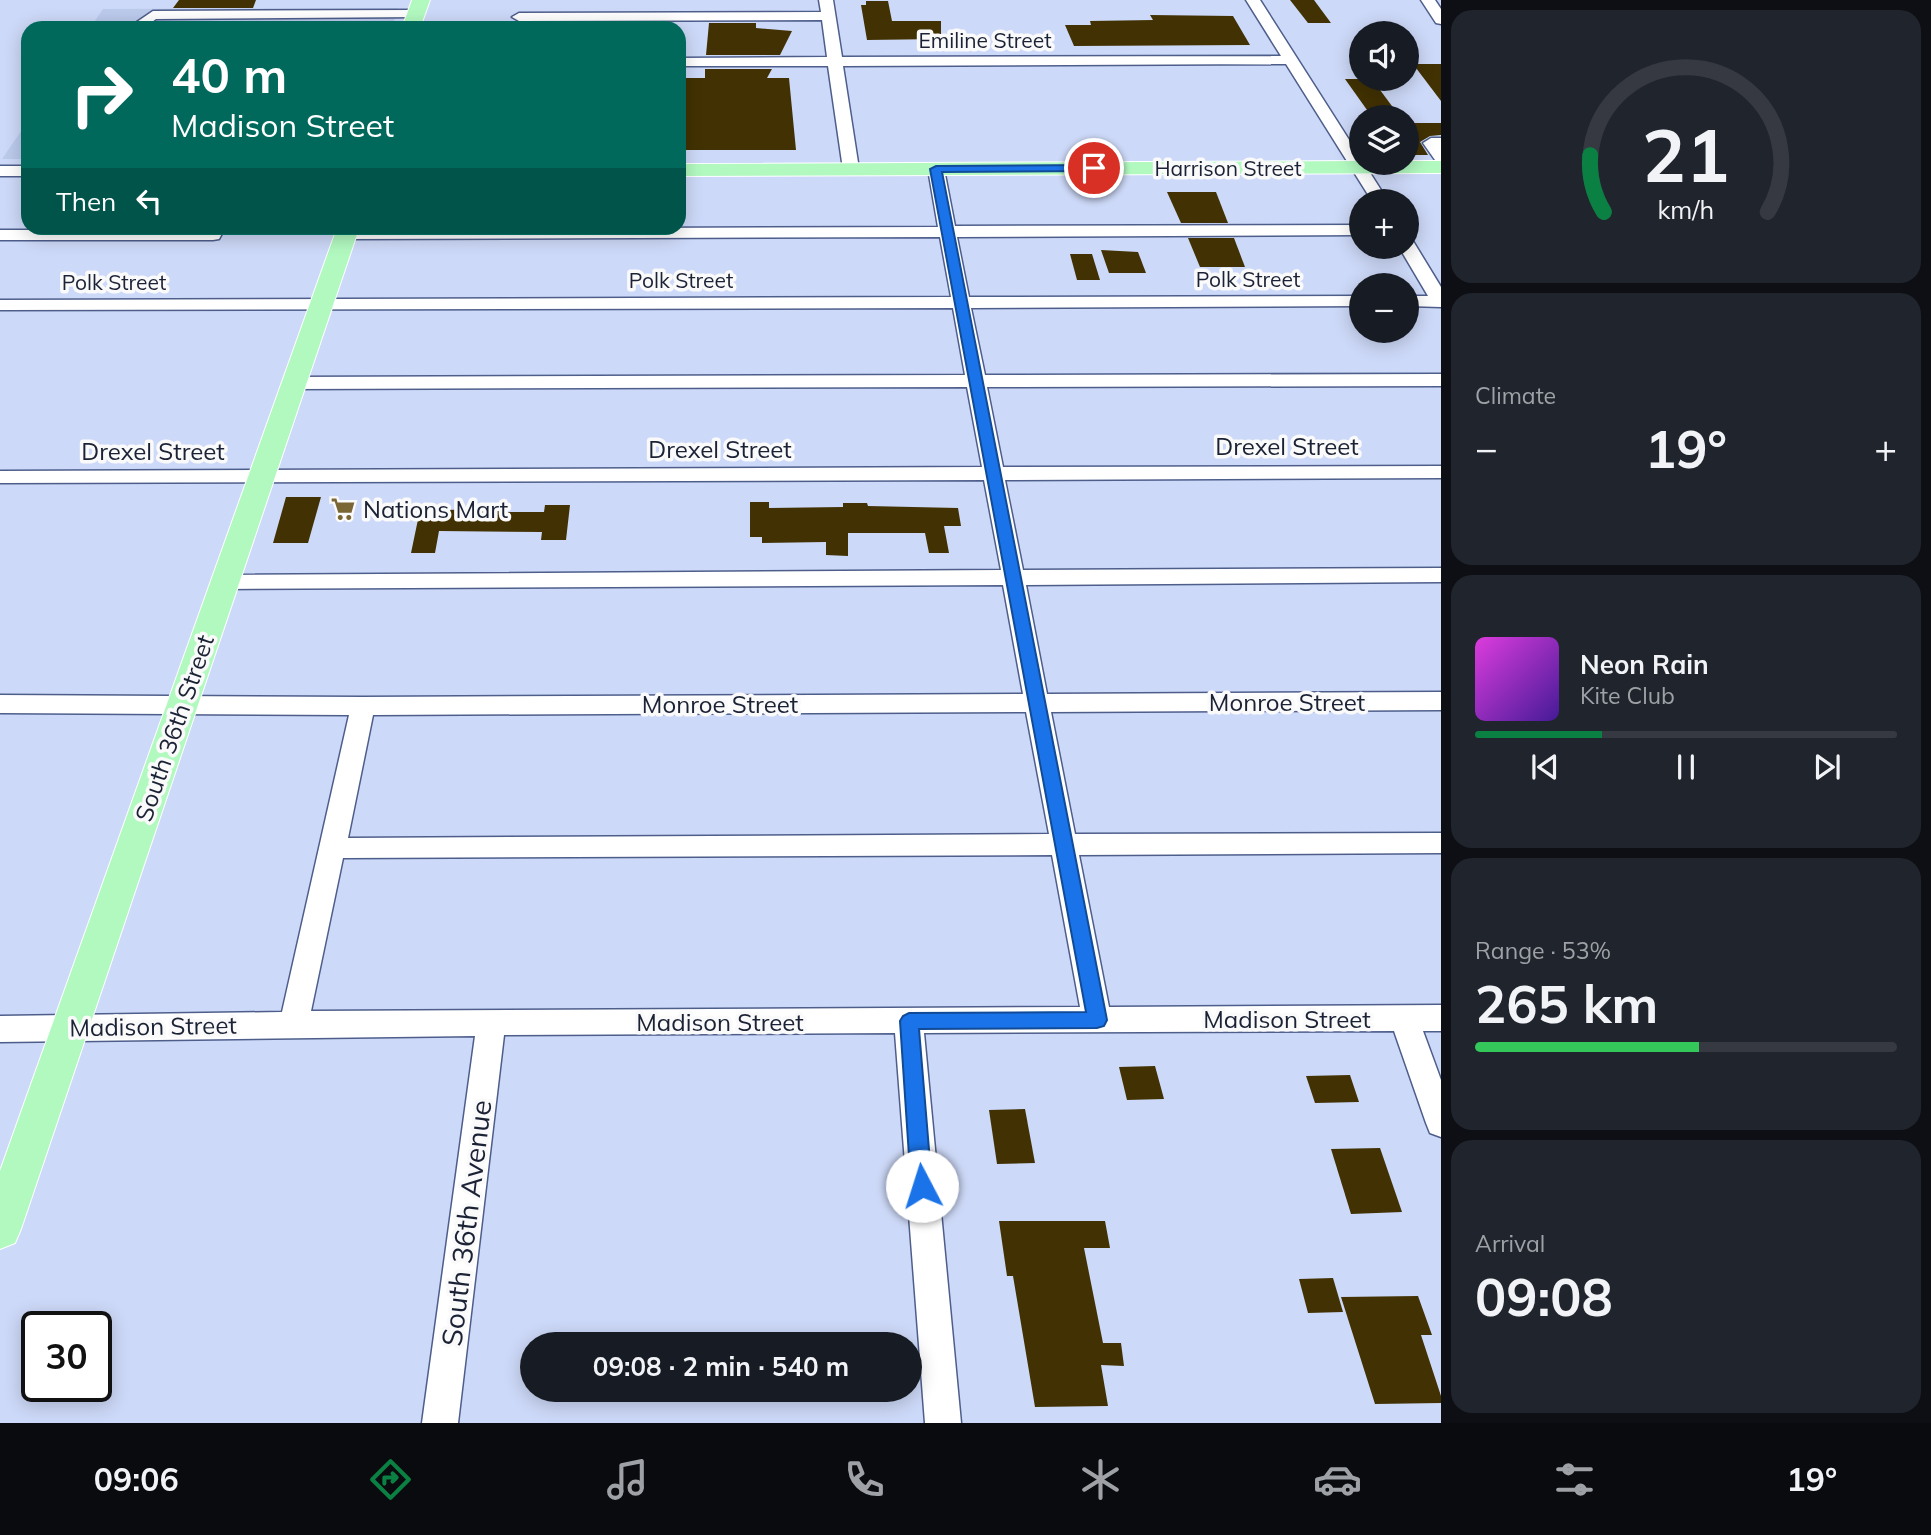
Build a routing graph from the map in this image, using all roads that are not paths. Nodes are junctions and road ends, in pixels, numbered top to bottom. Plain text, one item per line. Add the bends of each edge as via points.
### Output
1 (523, 0) edge
2 (826, 0) edge
3 (1253, 0) edge
4 (1428, 0) edge
5 (416, 14) edge
6 (829, 16) junction
7 (1441, 20) edge
8 (145, 21) edge
9 (518, 21) edge
10 (570, 21) edge
11 (1291, 60) junction
12 (686, 62) edge
13 (837, 62) junction
14 (1441, 143) edge
15 (1349, 152) edge
16 (1441, 157) edge
17 (1419, 167) edge
18 (1441, 167) edge
19 (1349, 168) edge
20 (851, 169) junction
21 (936, 169) junction
22 (686, 170) edge
23 (1349, 230) edge
24 (686, 231) edge
25 (947, 232) junction
26 (0, 234) edge
27 (21, 234) edge
28 (346, 235) edge
29 (1415, 259) edge
30 (1349, 301) edge
31 (1419, 301) edge
32 (960, 302) junction
33 (1441, 302) edge
34 (0, 305) edge
35 (321, 305) junction
36 (975, 380) junction
37 (1441, 380) edge
38 (293, 383) junction
39 (1441, 472) edge
40 (993, 474) junction
41 (0, 477) edge
42 (260, 477) junction
43 (1441, 575) edge
44 (1013, 578) junction
45 (224, 582) junction
46 (1441, 701) edge
47 (1037, 703) junction
48 (0, 704) edge
49 (182, 705) junction
50 (363, 706) junction
51 (1441, 843) edge
52 (1064, 844) junction
53 (332, 848) junction
54 (1404, 1018) junction
55 (1441, 1018) edge
56 (1097, 1020) junction
57 (909, 1021) junction
58 (294, 1024) junction
59 (491, 1024) junction
60 (71, 1026) junction
61 (0, 1029) edge
62 (1441, 1123) edge
63 (0, 1229) edge
64 (440, 1423) edge
65 (943, 1423) edge

1 - 9 street
2 - 6 street
3 - 11 street
4 - 7 street
5 - 8 street via 153,15
6 - 10 street
6 - 13 street
11 - 13 street, Emiline Street
11 - 15 street
12 - 13 street, Emiline Street
13 - 20 street
14 - 16 street via 1431,143
17 - 18 main road, Harrison Street
19 - 21 main road, Harrison Street
20 - 21 main road, Harrison Street
20 - 22 main road, Harrison Street
21 - 25 street
23 - 25 street
24 - 25 street
25 - 32 street
26 - 27 street
28 - 35 main road, South 36th Street
29 - 33 street
30 - 32 street, Polk Street
31 - 33 street
32 - 35 street, Polk Street
32 - 36 street
34 - 35 street, Polk Street
35 - 38 main road, South 36th Street
36 - 37 street
36 - 38 street
36 - 40 street
38 - 42 main road, South 36th Street
39 - 40 street, Drexel Street
40 - 42 street, Drexel Street
40 - 44 street
41 - 42 street, Drexel Street
42 - 45 main road, South 36th Street
43 - 44 street
44 - 45 street
44 - 47 street
45 - 49 main road, South 36th Street
46 - 47 street, Monroe Street
47 - 50 street, Monroe Street
47 - 52 street
48 - 49 street, Monroe Street
49 - 50 street, Monroe Street
49 - 60 main road, South 36th Street
50 - 53 street
51 - 52 street
52 - 53 street
52 - 56 street
53 - 58 street
54 - 55 street, Madison Street
54 - 56 street, Madison Street
54 - 62 street
56 - 57 street, Madison Street
57 - 59 street, Madison Street
57 - 65 street
58 - 59 street, Madison Street
58 - 60 street, Madison Street
59 - 64 street, South 36th Avenue
60 - 61 street, Madison Street
60 - 63 main road, South 36th Street

